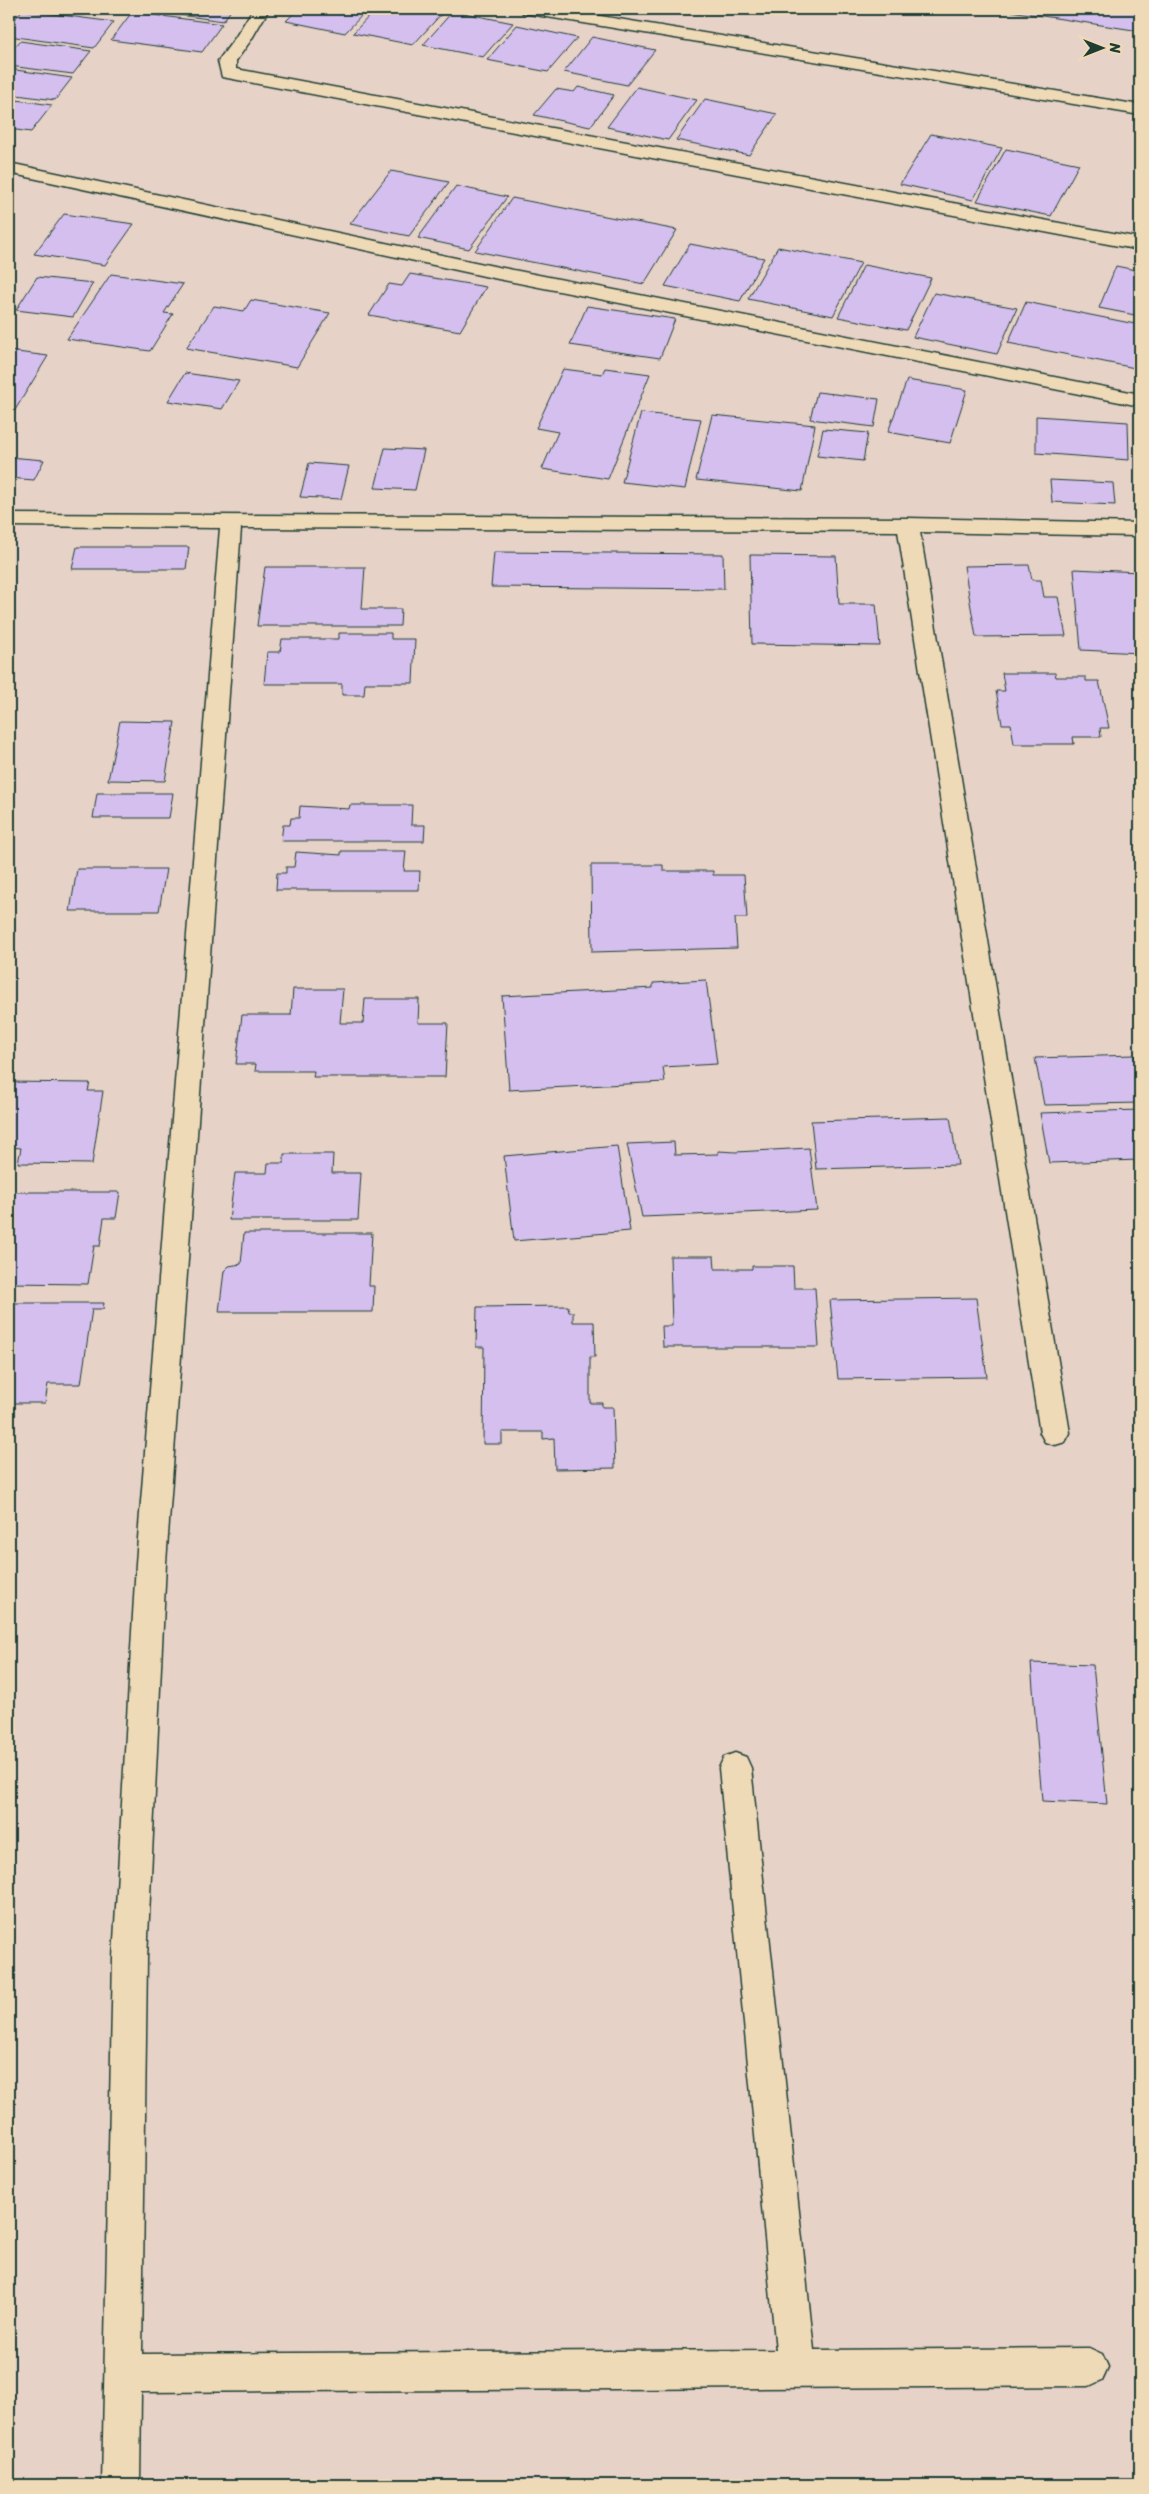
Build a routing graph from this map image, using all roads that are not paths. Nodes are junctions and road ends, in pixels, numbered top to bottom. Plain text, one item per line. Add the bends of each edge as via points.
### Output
1 (261, 9) edge
2 (529, 9) edge
3 (1140, 110) edge
4 (9, 168) edge
5 (1140, 244) edge
6 (1140, 400) edge
7 (9, 520) edge
8 (231, 522) junction
9 (908, 525) junction
10 (1140, 529) edge
11 (1055, 1433) dead end
12 (735, 1768) dead end
13 (1089, 2367) dead end
14 (797, 2369) junction
15 (123, 2372) junction
16 (121, 2485) edge

1 - 5 street via 227,61 228,73
2 - 3 street
4 - 6 street via 508,275
7 - 8 street
8 - 9 street
8 - 15 street via 151,1563 130,1958
9 - 10 street
9 - 11 street
12 - 14 street
13 - 14 street
14 - 15 street
15 - 16 street

